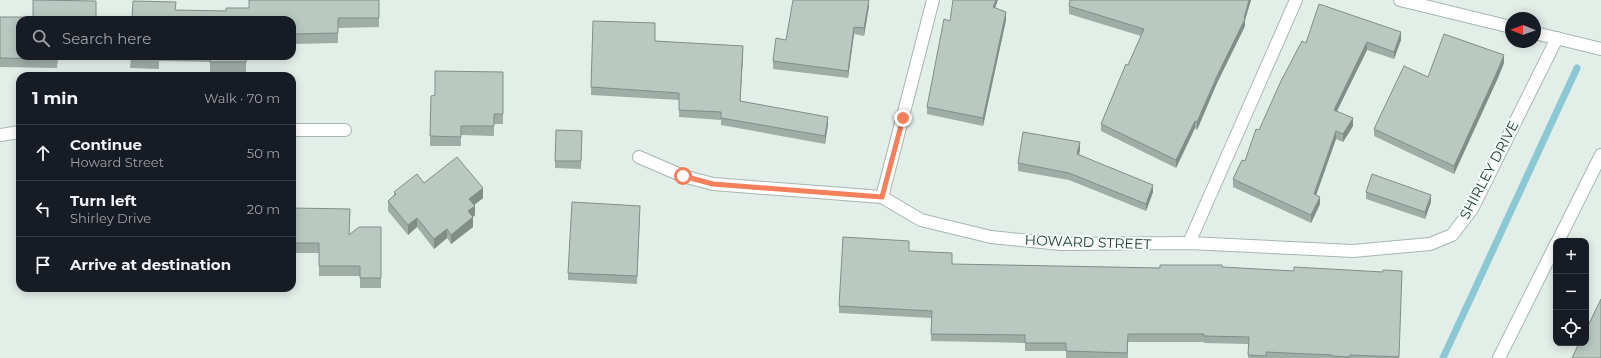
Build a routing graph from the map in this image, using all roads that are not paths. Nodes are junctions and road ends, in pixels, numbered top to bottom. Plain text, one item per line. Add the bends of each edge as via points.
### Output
1 (933, 0) edge
2 (1296, 0) edge
3 (1400, 0) edge
4 (1505, 26) edge
5 (1541, 34) edge
6 (1557, 38) junction
7 (1601, 49) edge
8 (296, 130) edge
9 (345, 130) dead end
10 (16, 133) edge
11 (0, 135) edge
12 (1601, 155) edge
13 (639, 157) dead end
14 (882, 197) junction
15 (1560, 238) edge
16 (1190, 243) junction
17 (1553, 250) edge
18 (1499, 358) edge

1 - 14 street
2 - 16 street
3 - 4 street
5 - 6 street
6 - 7 street
6 - 16 street, SHIRLEY DRIVE via 1472,208 1452,235 1430,244 1353,251
8 - 9 street
10 - 11 street
12 - 15 street
13 - 14 street, HOWARD STREET via 683,176 713,184
14 - 16 street, HOWARD STREET via 921,220 991,237 1061,244
17 - 18 street

